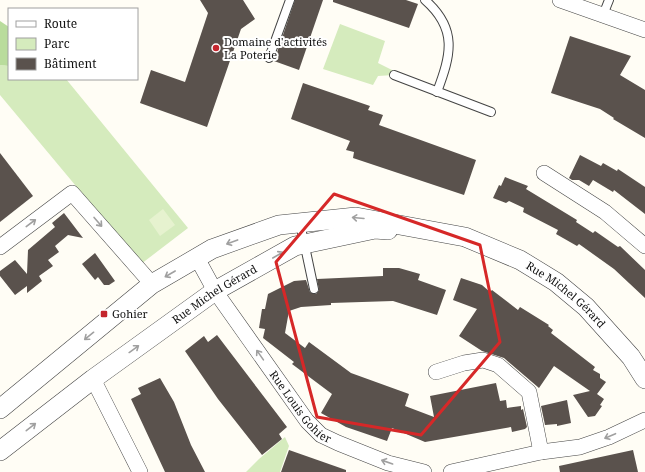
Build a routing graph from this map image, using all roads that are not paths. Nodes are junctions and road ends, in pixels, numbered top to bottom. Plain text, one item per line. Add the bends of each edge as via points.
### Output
1 (290, 0) edge
2 (425, 0) edge
3 (560, 0) edge
4 (609, 0) edge
5 (604, 15) junction
6 (645, 30) edge
7 (269, 58) dead end
8 (394, 75) dead end
9 (437, 92) junction
10 (491, 112) dead end
11 (544, 173) dead end
12 (300, 223) junction
13 (465, 237) junction
14 (304, 244) junction
15 (645, 246) edge
16 (0, 247) edge
17 (198, 258) junction
18 (152, 284) junction
19 (314, 289) dead end
20 (215, 291) junction
21 (436, 372) dead end
22 (93, 379) junction
23 (645, 379) edge
24 (0, 409) edge
25 (645, 420) edge
26 (0, 451) edge
27 (542, 452) junction
28 (140, 472) edge
29 (424, 472) edge
30 (451, 472) edge

1 - 7 lane
2 - 9 lane via 436,9 448,33 449,58
3 - 5 street
4 - 5 lane
5 - 6 street
8 - 9 lane
9 - 10 lane
11 - 15 street via 605,212
13 -> 12 street, Rue Michel Gérard via 356,217
12 - 14 lane
12 -> 17 street, Rue Michel Gérard via 279,226 212,249
13 - 14 street, Rue Michel Gérard via 375,229
13 - 23 street, Rue Michel Gérard via 520,260 556,282 586,307 609,332 631,357
14 - 19 lane
20 -> 14 street, Rue Michel Gérard via 295,246
16 -> 18 street via 72,193
17 -> 18 street, Rue Michel Gérard
17 - 20 street, Rue Louis Gohier
18 -> 24 street, Rue Michel Gérard
22 -> 20 street, Rue Michel Gérard
29 -> 20 street, Rue Louis Gohier via 388,463 321,435 307,421
21 - 27 street via 483,360 498,365 529,392
26 -> 22 street, Rue Michel Gérard
22 - 28 street
25 -> 27 street via 580,447
27 - 30 street

